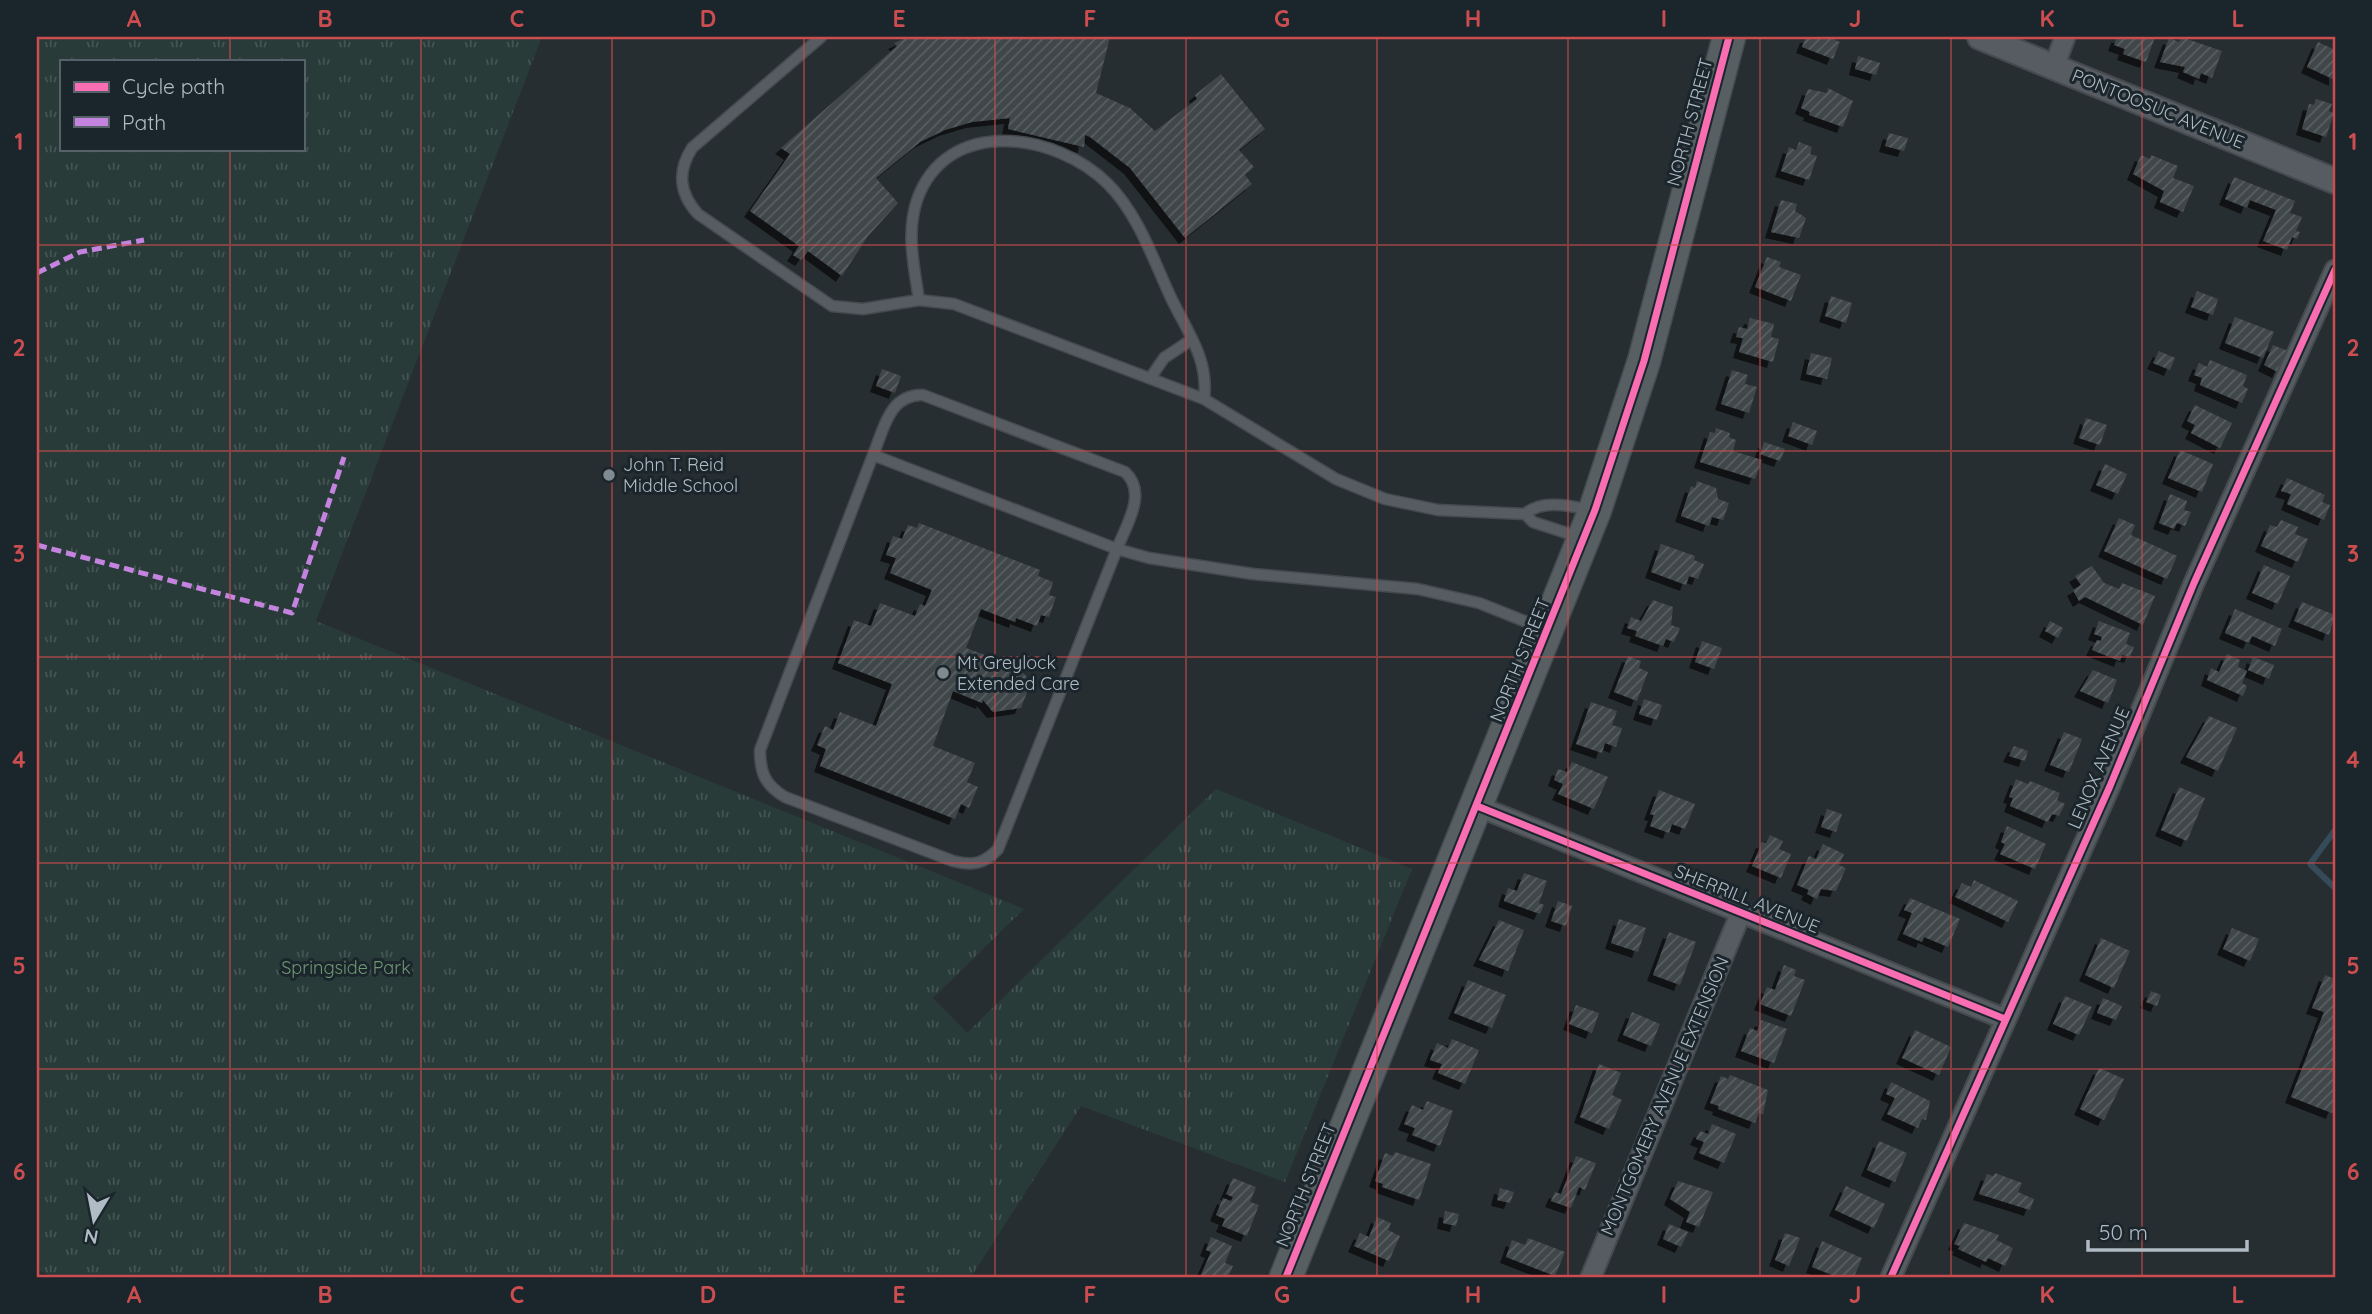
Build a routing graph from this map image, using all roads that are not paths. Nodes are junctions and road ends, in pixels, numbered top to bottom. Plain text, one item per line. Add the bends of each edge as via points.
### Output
1 (821, 37) edge
2 (1729, 37) edge
3 (1980, 37) edge
4 (2065, 37) edge
5 (2054, 67) junction
6 (2335, 181) edge
7 (2335, 270) edge
8 (919, 299) junction
9 (1191, 340) junction
10 (1151, 377) junction
11 (1204, 399) junction
12 (873, 455) junction
13 (1525, 514) junction
14 (1590, 525) junction
15 (1117, 549) junction
16 (1549, 630) junction
17 (1477, 806) junction
18 (1740, 915) junction
19 (2005, 1019) junction
20 (1286, 1277) edge
21 (1591, 1277) edge
22 (1891, 1277) edge

1 - 8 lane via 692,148 683,162 683,194 698,214 832,306 863,309
2 - 14 main road, NORTH STREET via 1644,361
3 - 5 street, PONTOOSUC AVENUE
4 - 5 street
5 - 6 street, PONTOOSUC AVENUE
7 - 19 street, LENOX AVENUE
8 - 9 lane via 911,231 923,186 937,165 953,154 1010,139 1071,156 1110,186 1127,207
8 - 10 lane via 965,307
9 - 10 lane via 1164,358
9 - 11 lane via 1206,369
10 - 11 lane
11 - 13 lane via 1336,479 1385,499 1438,510
12 - 15 lane
12 - 15 lane via 892,407 911,395 932,397 1125,472 1134,480 1136,498
12 - 15 lane via 760,750 764,778 785,797 953,861 976,864 989,859 999,849
13 - 14 lane via 1532,522
13 - 14 lane via 1534,506 1563,505
14 - 16 main road, NORTH STREET
15 - 16 lane via 1253,574 1418,589 1479,603
16 - 17 main road, NORTH STREET
17 - 18 street, SHERRILL AVENUE
17 - 20 main road, NORTH STREET
18 - 19 street, SHERRILL AVENUE
18 - 21 street, MONTGOMERY AVENUE EXTENSION
19 - 22 street, LENOX AVENUE

